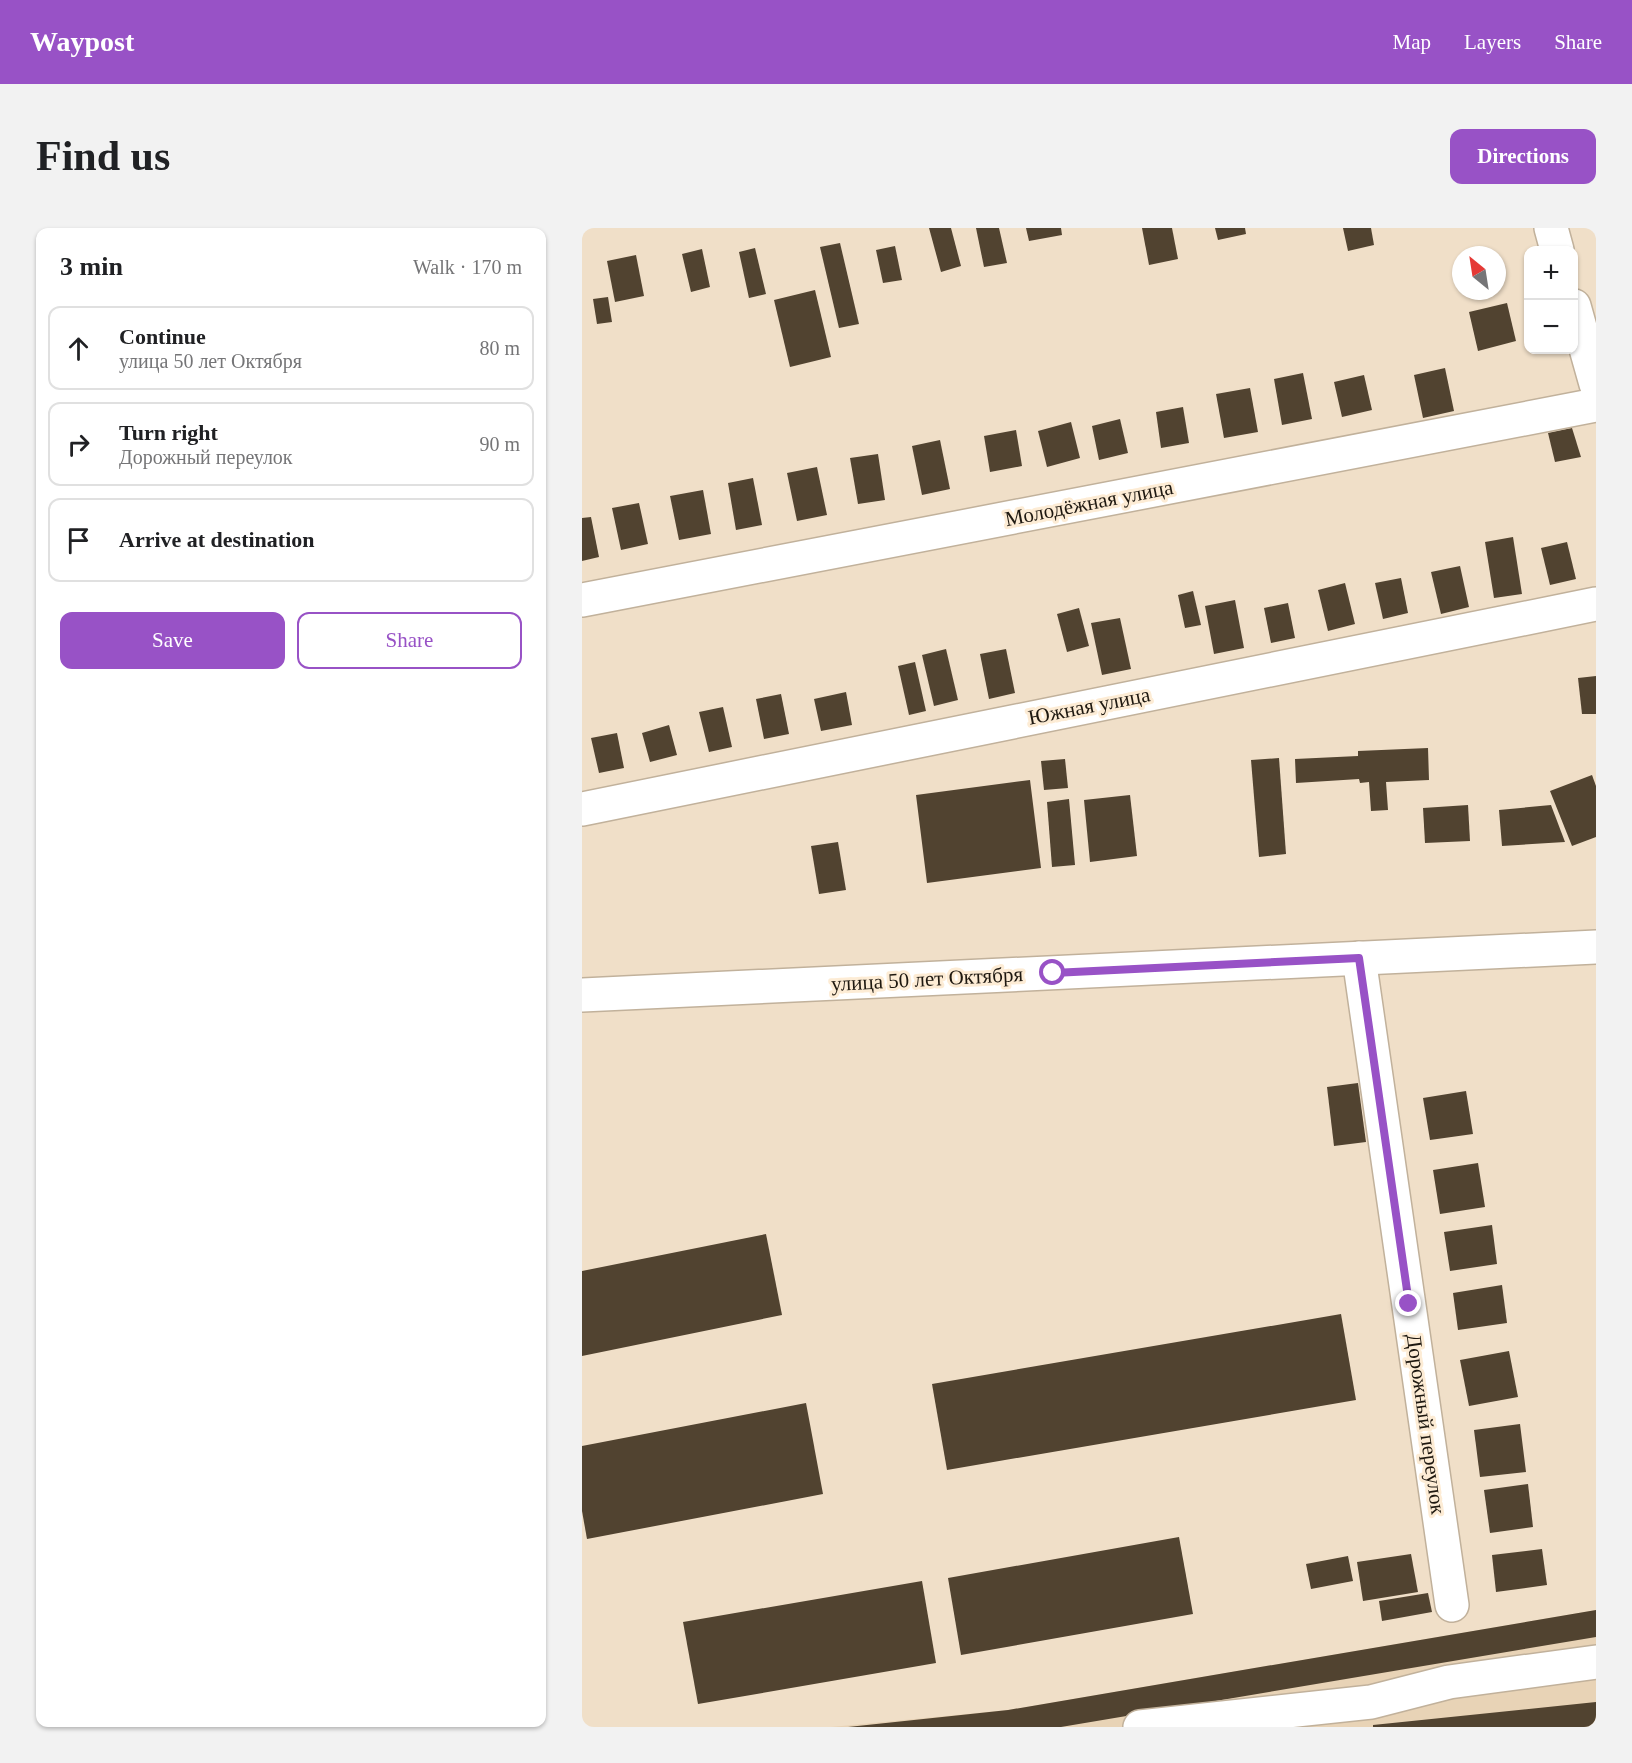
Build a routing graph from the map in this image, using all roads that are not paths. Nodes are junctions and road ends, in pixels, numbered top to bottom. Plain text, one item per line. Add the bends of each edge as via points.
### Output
1 (1551, 228) edge
2 (1556, 246) edge
3 (1578, 320) edge
4 (1596, 384) edge
5 (1596, 405) edge
6 (582, 600) edge
7 (1596, 604) edge
8 (582, 809) edge
9 (1596, 947) edge
10 (1359, 958) junction
11 (582, 995) edge
12 (1452, 1605) dead end
13 (1596, 1662) edge
14 (1140, 1727) edge

1 - 2 street
3 - 4 street
5 - 6 street, Молодёжная улица
7 - 8 street, Южная улица
9 - 10 street, улица 50 лет Октября
10 - 11 street, улица 50 лет Октября
10 - 12 street, Дорожный переулок
13 - 14 street via 1449,1682 1371,1702

